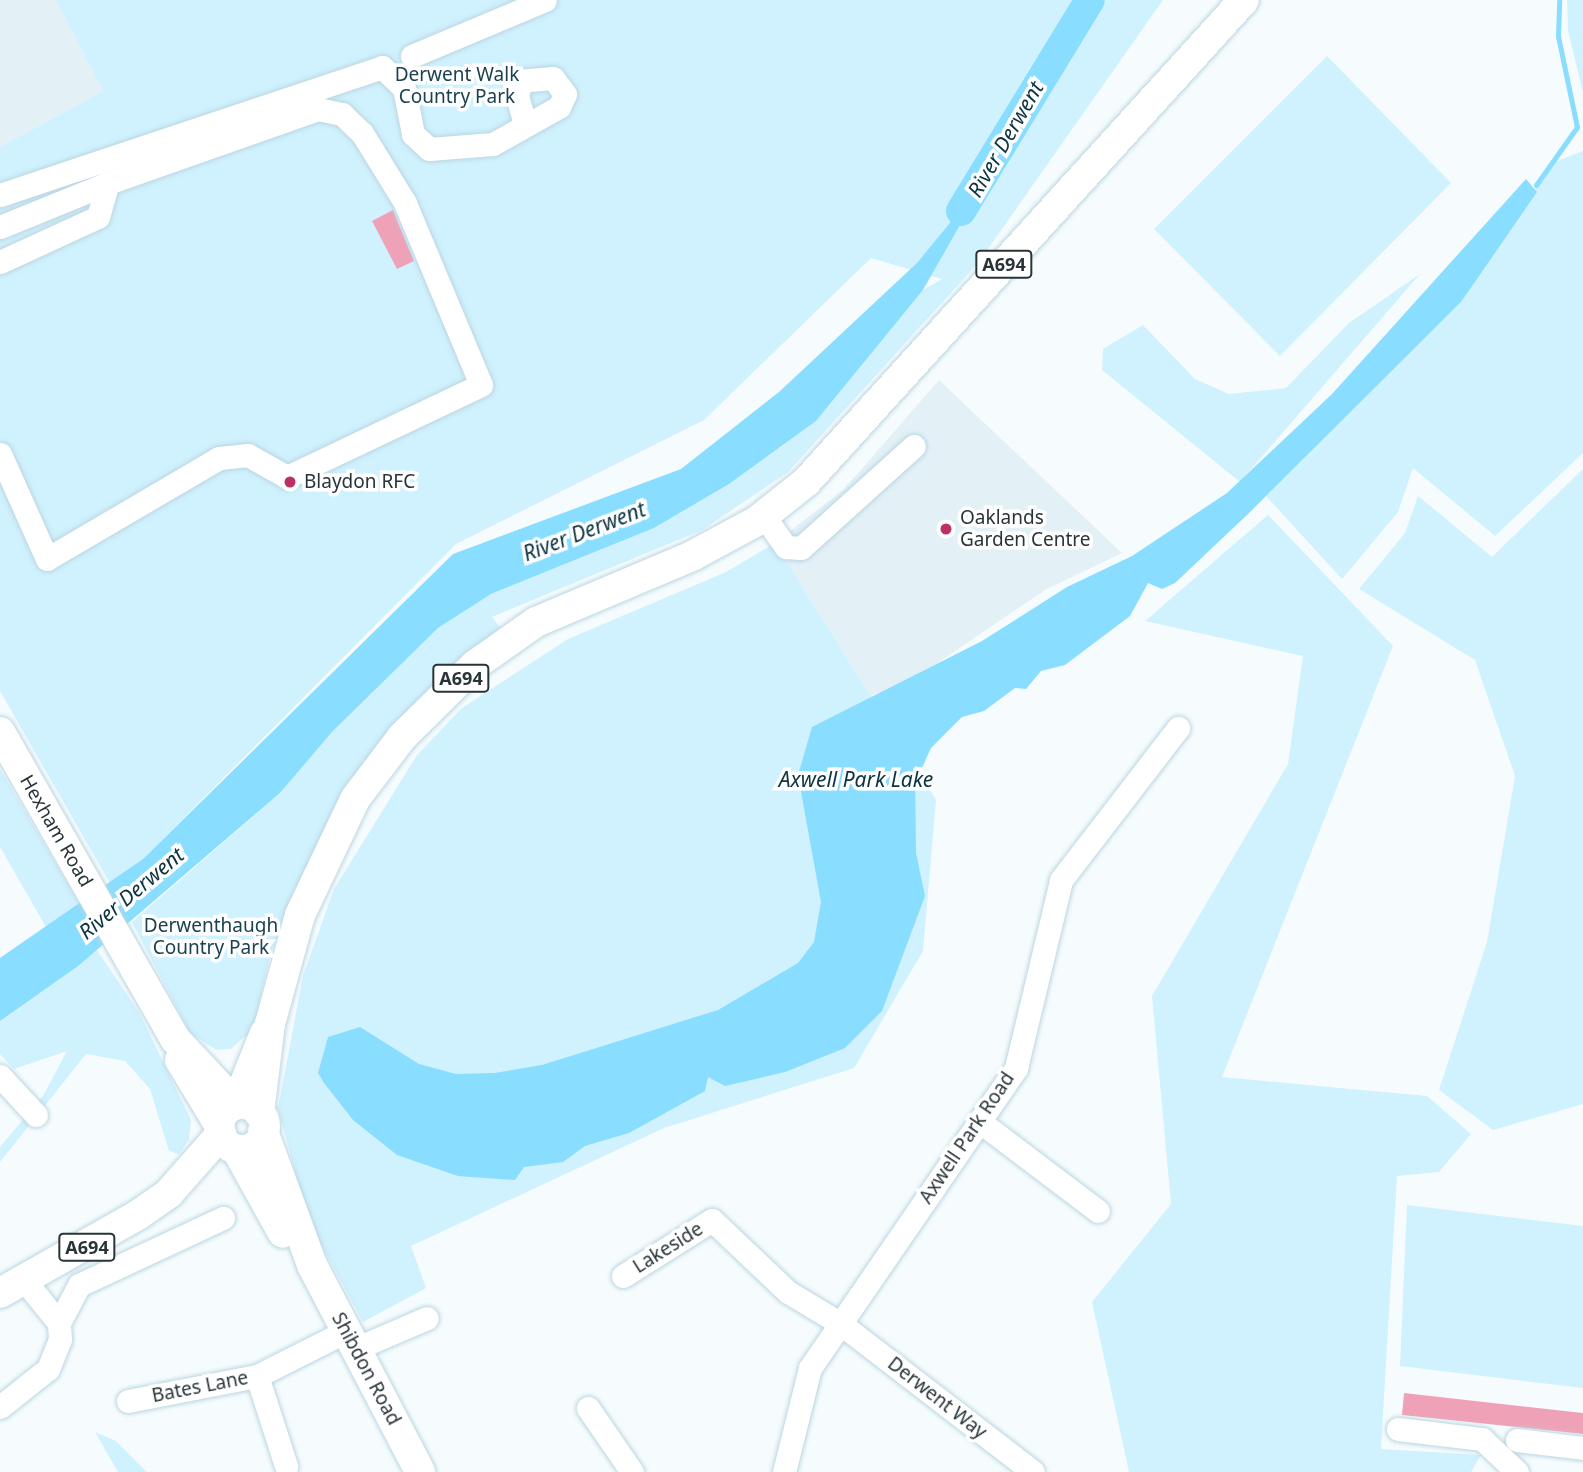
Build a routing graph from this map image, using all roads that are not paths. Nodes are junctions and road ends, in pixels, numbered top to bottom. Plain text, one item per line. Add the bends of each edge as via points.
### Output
1 (545, 0) edge
2 (1244, 0) edge
3 (412, 55) dead end
4 (524, 121) dead end
5 (108, 183) junction
6 (0, 195) edge
7 (0, 227) edge
8 (0, 262) edge
9 (914, 446) dead end
10 (0, 454) edge
11 (764, 516) junction
12 (1178, 729) dead end
13 (0, 732) edge
14 (264, 1035) junction
15 (183, 1049) junction
16 (0, 1076) edge
17 (36, 1115) dead end
18 (979, 1121) junction
19 (233, 1129) junction
20 (1098, 1210) dead end
21 (138, 1215) junction
22 (223, 1218) dead end
23 (712, 1220) joint
24 (312, 1265) junction
25 (623, 1276) dead end
26 (13, 1287) edge
27 (427, 1318) dead end
28 (59, 1323) junction
29 (841, 1324) junction
30 (350, 1340) junction
31 (257, 1376) junction
32 (128, 1401) dead end
33 (0, 1407) edge
34 (588, 1408) dead end
35 (1398, 1429) dead end
36 (1517, 1440) dead end
37 (1583, 1448) edge
38 (286, 1466) dead end
39 (420, 1472) edge
40 (632, 1472) edge
41 (784, 1472) edge
42 (1033, 1472) edge
43 (1517, 1472) edge

1 - 3 street
2 - 11 main road, A694 via 1192,51 845,445
4 - 6 street via 493,144 429,149 413,134 404,88 383,67 80,163
5 - 7 street
5 - 8 street via 98,217
5 - 10 street via 318,109 342,114 362,133 405,203 481,386 287,477 248,455 219,458 47,559
9 - 11 street via 801,548 786,547
11 - 14 main road, A694 via 692,556 536,622 475,665 418,719 361,791 325,855 292,936
12 - 18 street, Axwell Park Road via 1061,880 1016,1068
13 - 15 main road, Hexham Road
14 - 15 main road via 233,1063
14 - 19 main road, A694
15 - 19 main road, Hexham Road
16 - 17 street
18 - 20 street
18 - 29 street, Axwell Park Road
19 - 21 main road, A694 via 169,1193
19 - 21 main road, A694 via 193,1149 144,1199
19 - 24 main road, Shibdon Road
19 - 24 main road, Shibdon Road via 257,1192
21 - 26 main road, A694
22 - 28 street via 79,1286
23 - 25 street, Lakeside
23 - 29 street, Derwent Way via 788,1292
24 - 30 main road, Shibdon Road
26 - 28 street
27 - 30 street, Bates Lane
28 - 33 street via 60,1339 48,1369
29 - 41 street, Axwell Park Road via 810,1368
29 - 42 street, Derwent Way
30 - 31 street, Bates Lane
30 - 39 main road, Shibdon Road
31 - 32 street, Bates Lane
31 - 38 street
34 - 40 street
35 - 43 street via 1482,1440
36 - 37 street

